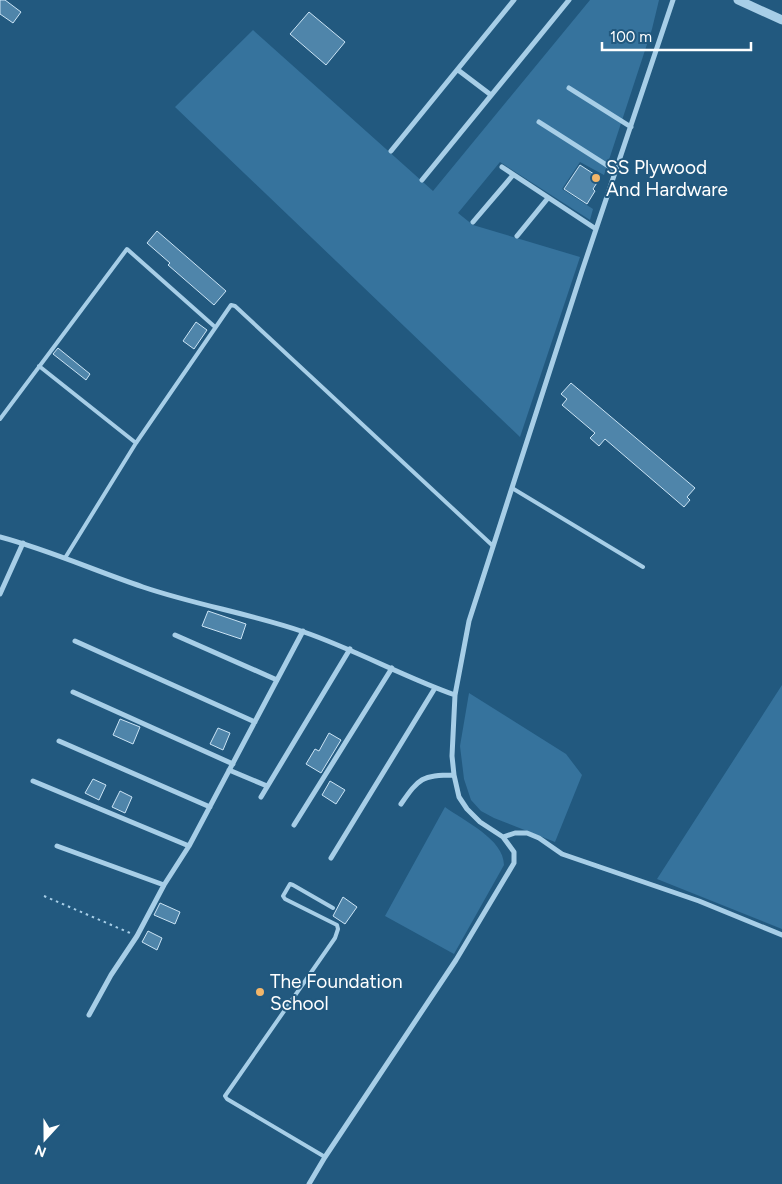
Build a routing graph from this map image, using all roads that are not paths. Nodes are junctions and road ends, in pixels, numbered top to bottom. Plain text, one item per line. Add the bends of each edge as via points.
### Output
1 (514, 0) edge
2 (569, 0) edge
3 (673, 0) edge
4 (738, 0) edge
5 (749, 2) edge
6 (782, 20) edge
7 (458, 70) junction
8 (569, 88) dead end
9 (491, 96) junction
10 (539, 122) dead end
11 (631, 127) junction
12 (391, 151) dead end
13 (502, 167) dead end
14 (616, 171) junction
15 (514, 175) junction
16 (422, 180) dead end
17 (548, 198) junction
18 (474, 222) dead end
19 (596, 229) junction
20 (517, 236) dead end
21 (215, 327) junction
22 (39, 366) junction
23 (0, 419) edge
24 (136, 443) junction
25 (512, 488) junction
26 (0, 537) edge
27 (23, 543) junction
28 (493, 546) junction
29 (65, 558) junction
30 (643, 567) dead end
31 (0, 594) edge
32 (303, 631) junction
33 (175, 635) dead end
34 (74, 641) dead end
35 (350, 649) junction
36 (392, 668) junction
37 (277, 680) junction
38 (435, 688) junction
39 (73, 692) dead end
40 (455, 695) junction
41 (255, 722) junction
42 (60, 741) dead end
43 (233, 764) junction
44 (230, 770) junction
45 (454, 775) junction
46 (33, 781) dead end
47 (267, 786) junction
48 (261, 796) dead end
49 (401, 804) dead end
50 (210, 807) junction
51 (294, 825) dead end
52 (503, 837) junction
53 (56, 846) dead end
54 (189, 846) junction
55 (331, 858) dead end
56 (164, 885) junction
57 (333, 908) dead end
58 (782, 935) edge
59 (89, 1015) dead end
60 (325, 1157) junction
61 (309, 1184) edge

1 - 7 street
2 - 9 street
3 - 11 street
4 - 5 street
5 - 6 street
7 - 9 street
7 - 12 street
8 - 11 street
9 - 16 street
10 - 14 street
11 - 14 street
13 - 15 street
14 - 19 street
15 - 17 street
15 - 18 street
17 - 19 street
17 - 20 street
19 - 25 street
21 - 22 lane via 127,248
21 - 24 lane
21 - 28 lane via 229,306 235,306
22 - 23 lane
22 - 24 lane
24 - 29 lane
25 - 28 street
25 - 30 lane
26 - 27 street
27 - 29 street
27 - 31 street
28 - 40 street via 469,621
29 - 32 street via 144,587
32 - 35 street
32 - 37 street
33 - 37 street
34 - 41 street
35 - 36 street
35 - 47 street
36 - 38 street
36 - 51 street
37 - 41 street
38 - 40 street
38 - 55 street
39 - 43 street
40 - 45 street
41 - 43 street
42 - 50 street
43 - 44 street
44 - 47 street
44 - 50 street
45 - 49 street via 422,779
45 - 52 street via 459,797 467,809
46 - 54 street
47 - 48 street
50 - 54 street
52 - 58 street via 527,833 562,854 699,901
52 - 60 street via 514,852 514,863 456,960
53 - 56 street
54 - 56 street
56 - 59 street
57 - 60 lane via 293,885 287,888 283,896 285,899 337,925 338,929 335,938 225,1096
60 - 61 street

